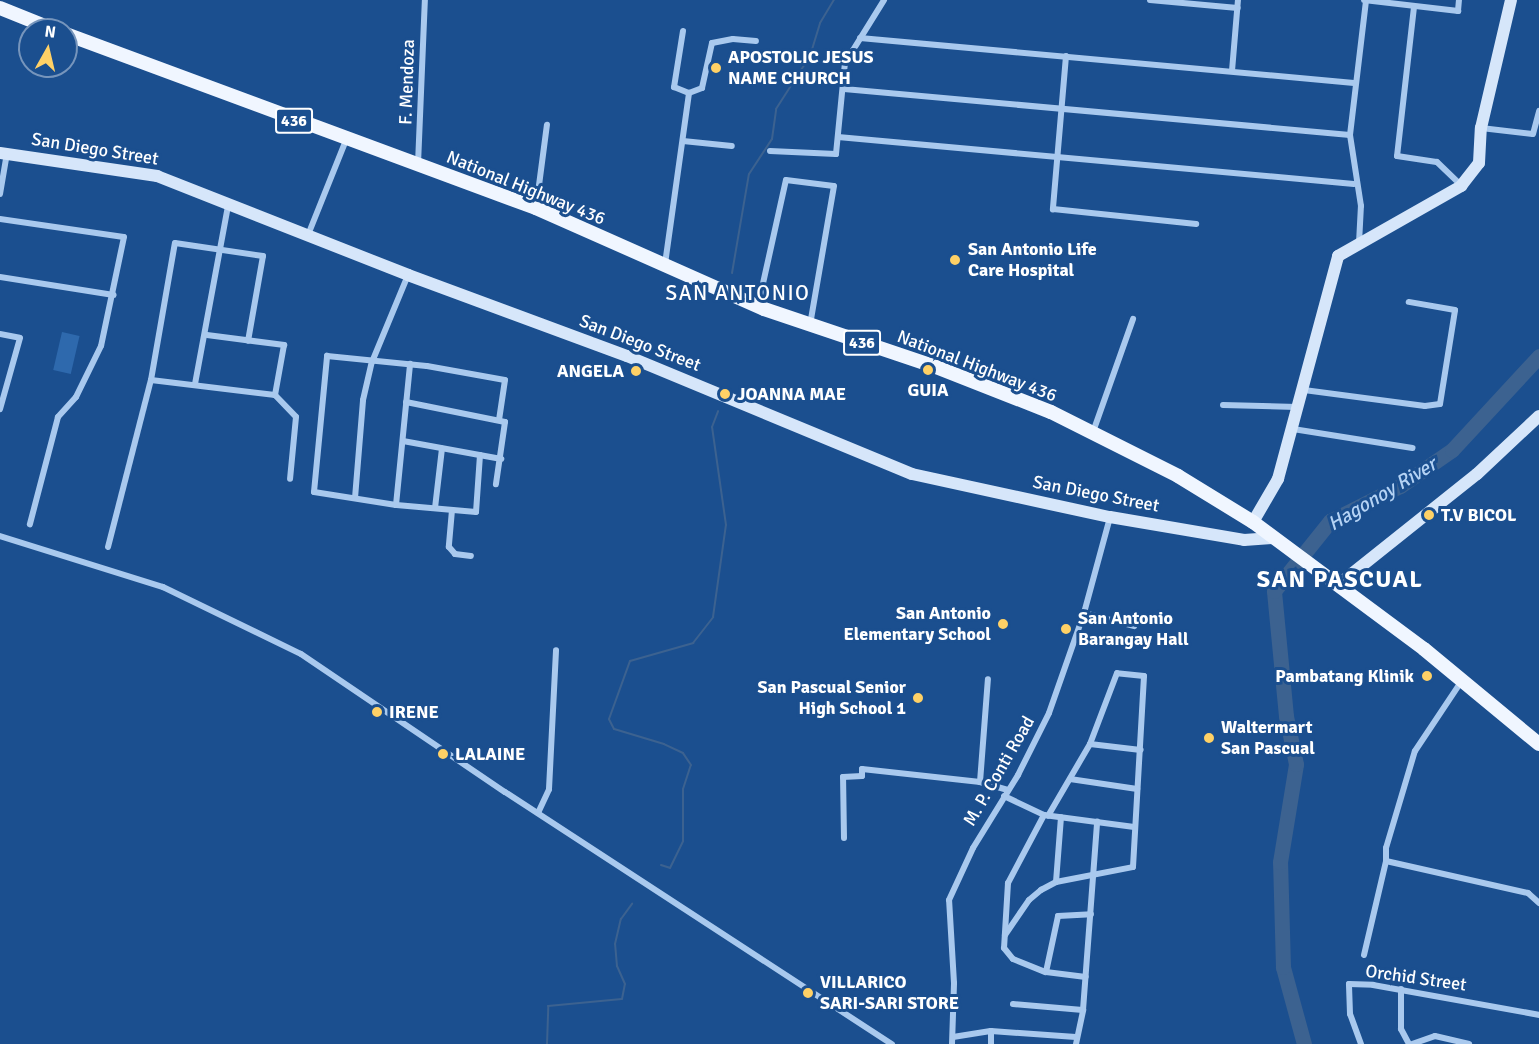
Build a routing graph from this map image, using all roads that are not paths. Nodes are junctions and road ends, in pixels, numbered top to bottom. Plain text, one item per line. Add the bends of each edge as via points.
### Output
1 (425, 0) edge
2 (884, 0) edge
3 (1150, 0) edge
4 (1238, 0) edge
5 (1365, 0) edge
6 (1459, 0) edge
7 (1511, 0) edge
8 (1414, 7) junction
9 (0, 8) edge
10 (1238, 8) junction
11 (25, 18) edge
12 (683, 31) dead end
13 (860, 38) junction
14 (78, 39) edge
15 (756, 41) dead end
16 (1066, 56) junction
17 (1232, 70) junction
18 (1354, 83) junction
19 (844, 88) junction
20 (689, 93) junction
21 (1061, 107) junction
22 (1539, 111) edge
23 (547, 125) dead end
24 (1481, 128) junction
25 (1350, 135) junction
26 (1536, 135) edge
27 (838, 137) junction
28 (346, 140) junction
29 (683, 141) junction
30 (732, 146) dead end
31 (770, 151) dead end
32 (4, 153) edge
33 (1057, 156) junction
34 (418, 165) junction
35 (1354, 184) junction
36 (1461, 186) junction
37 (0, 194) edge
38 (228, 206) junction
39 (536, 208) junction
40 (0, 219) edge
41 (1196, 224) dead end
42 (308, 235) junction
43 (1359, 243) junction
44 (221, 249) junction
45 (664, 266) junction
46 (408, 275) junction
47 (0, 277) edge
48 (114, 296) junction
49 (1409, 302) dead end
50 (758, 306) junction
51 (1133, 319) dead end
52 (810, 326) junction
53 (0, 334) edge
54 (207, 335) junction
55 (248, 341) junction
56 (372, 362) junction
57 (410, 364) junction
58 (151, 380) junction
59 (195, 384) junction
60 (1304, 390) junction
61 (275, 394) junction
62 (406, 402) junction
63 (1223, 405) dead end
64 (1299, 407) junction
65 (0, 409) edge
66 (1539, 416) edge
67 (499, 420) junction
68 (1293, 429) junction
69 (1093, 433) junction
70 (403, 441) junction
71 (442, 448) junction
72 (1413, 448) dead end
73 (480, 455) junction
74 (501, 459) junction
75 (290, 479) dead end
76 (496, 484) dead end
77 (355, 498) junction
78 (396, 505) junction
79 (435, 508) junction
80 (452, 510) junction
81 (1110, 517) junction
82 (1253, 522) junction
83 (30, 524) dead end
84 (0, 537) edge
85 (1273, 538) junction
86 (108, 547) dead end
87 (471, 555) dead end
88 (1339, 584) junction
89 (1084, 613) junction
90 (1134, 626) dead end
91 (556, 650) dead end
92 (988, 679) dead end
93 (1461, 682) junction
94 (1090, 744) junction
95 (1539, 744) edge
96 (1141, 750) junction
97 (1070, 779) junction
98 (980, 782) junction
99 (1137, 789) junction
100 (1006, 793) junction
101 (538, 813) junction
102 (1046, 816) junction
103 (1060, 817) junction
104 (1097, 822) junction
105 (1134, 827) junction
106 (844, 838) dead end
107 (1386, 861) junction
108 (1095, 875) junction
109 (1056, 882) junction
110 (1539, 903) edge
111 (1091, 914) junction
112 (1005, 935) junction
113 (1364, 955) dead end
114 (1046, 972) junction
115 (1086, 977) junction
116 (1401, 989) junction
117 (1013, 1004) dead end
118 (1083, 1010) junction
119 (1539, 1015) edge
120 (991, 1031) junction
121 (1076, 1040) edge
122 (953, 1041) edge
123 (892, 1044) edge
124 (991, 1044) edge
125 (1361, 1044) edge
126 (1411, 1044) edge
127 (1469, 1044) edge

1 - 34 street, F. Mendoza
2 - 13 street
3 - 10 street
4 - 10 street
5 - 8 street
5 - 18 street
6 - 8 street via 1458,11
7 - 24 street
8 - 36 street via 1396,156 1437,162
9 - 11 main road
10 - 17 street
12 - 20 street via 674,87
13 - 16 street
13 - 19 street via 845,63
14 - 28 main road, National Highway 436 / 436
15 - 20 street via 733,39 712,43 702,88
16 - 17 street
16 - 21 street
17 - 18 street
18 - 25 street
19 - 21 street
19 - 27 street
20 - 29 street
21 - 25 street
21 - 33 street
22 - 26 street
23 - 39 street
24 - 26 street
24 - 36 street via 1479,163
25 - 35 street
27 - 31 street via 836,154
27 - 33 street
28 - 34 main road, National Highway 436 / 436
28 - 42 street
29 - 30 street
29 - 45 street
32 - 37 street
32 - 38 street, San Diego Street via 158,176
33 - 35 street
33 - 41 street via 1053,209
34 - 39 main road, National Highway 436 / 436
35 - 43 street via 1361,206
36 - 43 street
38 - 42 street, San Diego Street
38 - 44 street
39 - 45 main road, National Highway 436 / 436
40 - 48 street via 124,237
42 - 46 street, San Diego Street
43 - 60 street via 1338,256
44 - 54 street
44 - 55 street via 263,256
44 - 58 street via 175,243
45 - 50 main road, National Highway 436 / 436
46 - 56 street
46 - 81 street, San Diego Street via 627,356 912,474
47 - 48 street
48 - 83 street via 101,346 76,397 58,417
49 - 60 street via 1455,310 1440,404 1425,406
50 - 52 main road, National Highway 436 / 436
50 - 52 street via 786,180 834,186
51 - 69 street
52 - 69 main road, National Highway 436 / 436 via 936,367
53 - 65 street via 20,338
54 - 55 street
54 - 59 street
55 - 61 street via 284,345
56 - 57 street
56 - 77 street via 363,400
56 - 77 street via 327,356 314,492
57 - 62 street
57 - 67 street via 505,380
58 - 59 street
58 - 86 street
59 - 61 street
60 - 64 street
61 - 75 street via 296,417
62 - 67 street
62 - 70 street
63 - 64 street
64 - 68 street
66 - 88 street via 1476,474
67 - 74 street via 507,426
68 - 72 street
68 - 82 street via 1278,478
69 - 82 main road, National Highway 436 / 436 via 1178,476
70 - 71 street
70 - 78 street
71 - 73 street
71 - 79 street
73 - 74 street
73 - 80 street via 476,512
74 - 76 street
77 - 78 street
78 - 79 street
79 - 80 street
80 - 87 street via 449,547 455,554
81 - 85 street, San Diego Street via 1244,540
81 - 89 street, M. P. Conti Road
82 - 85 main road, National Highway 436 / 436
84 - 101 street via 163,587 300,654
85 - 88 main road, National Highway 436 / 436
88 - 93 main road, National Highway 436 / 436
89 - 90 street
89 - 100 street, M. P. Conti Road via 1049,713
91 - 101 street via 549,789
92 - 98 street
93 - 95 main road, National Highway 436 / 436
93 - 107 street via 1415,751 1386,848
94 - 96 street
94 - 96 street via 1117,673 1144,676
94 - 97 street
96 - 99 street
97 - 99 street
97 - 102 street
98 - 100 street
98 - 106 street via 862,769 862,776 843,777
99 - 105 street
100 - 102 street
100 - 122 street, M. P. Conti Road via 973,848 949,900
101 - 123 street
102 - 103 street
102 - 112 street via 1008,883
103 - 104 street
103 - 109 street
104 - 105 street
104 - 108 street
105 - 108 street via 1133,867
107 - 110 street via 1528,893
107 - 113 street
108 - 109 street
108 - 111 street
109 - 112 street via 1029,900
111 - 114 street via 1058,916
111 - 115 street
112 - 114 street via 1008,955
114 - 115 street
115 - 118 street
116 - 119 street, Orchid Street
116 - 125 street, Orchid Street via 1349,984 1350,1014
116 - 126 street via 1401,1029
117 - 118 street
118 - 121 street
120 - 121 street
120 - 122 street
120 - 124 street
126 - 127 street via 1436,1036

